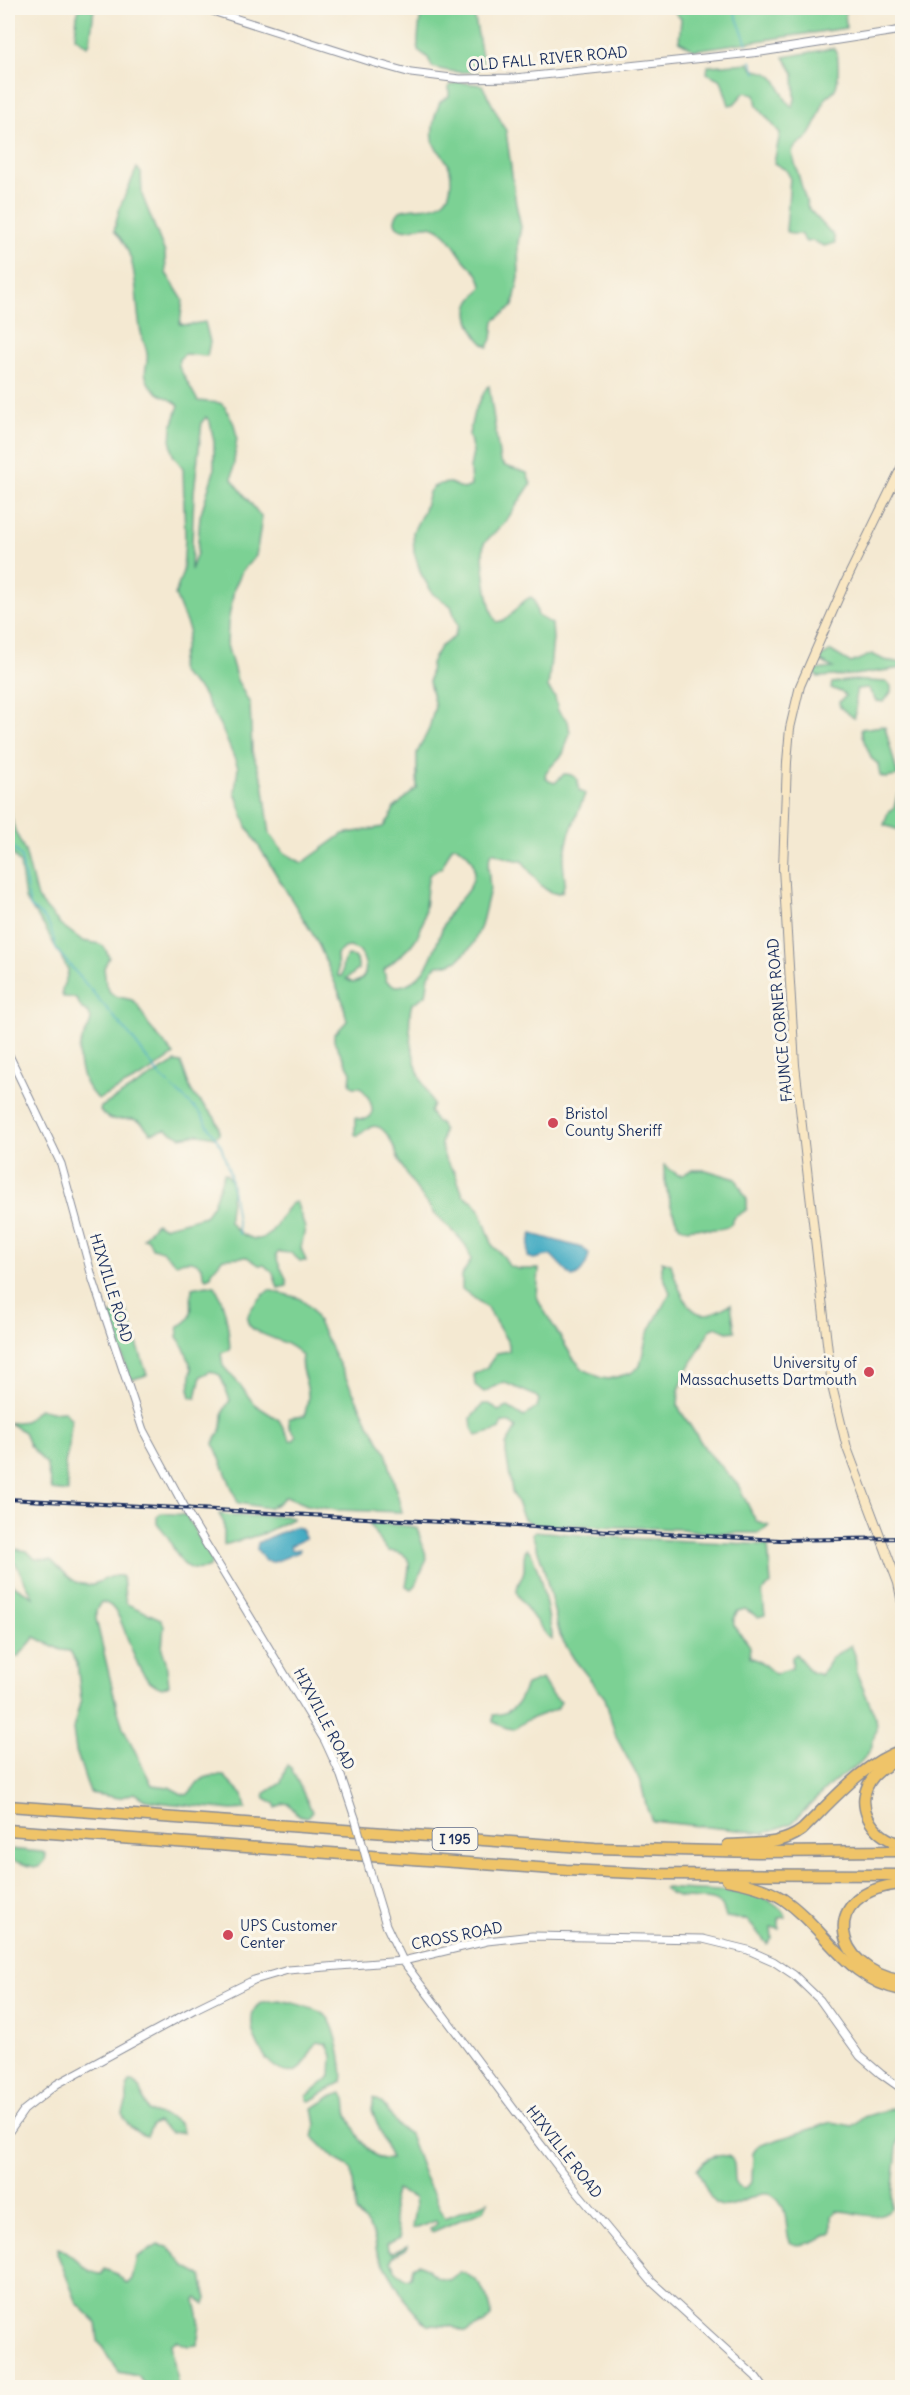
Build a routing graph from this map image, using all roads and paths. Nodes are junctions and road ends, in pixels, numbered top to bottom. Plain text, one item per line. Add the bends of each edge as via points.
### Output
1 (203, 8) edge
2 (903, 30) edge
3 (903, 466) edge
4 (8, 1053) edge
5 (898, 1583) junction
6 (903, 1591) edge
7 (903, 1604) edge
8 (903, 1750) edge
9 (903, 1759) edge
10 (8, 1806) edge
11 (8, 1830) edge
12 (903, 1844) edge
13 (662, 1850) junction
14 (903, 1851) edge
15 (697, 1875) junction
16 (903, 1875) edge
17 (903, 1884) edge
18 (403, 1960) junction
19 (903, 1981) edge
20 (903, 1990) edge
21 (903, 2089) edge
22 (8, 2133) edge
23 (764, 2388) edge

1 - 2 street, OLD FALL RIVER ROAD via 411,73 460,79 515,78 761,52
3 - 5 main road, FAUNCE CORNER ROAD via 800,686 790,728 783,868 795,1065 832,1386 847,1448
4 - 18 street, HIXVILLE ROAD, bridge via 61,1164 93,1280 143,1430 328,1748 355,1818 386,1925
5 - 6 main road, FAUNCE CORNER ROAD
5 - 7 main road, FAUNCE CORNER ROAD
8 - 13 highway via 866,1769 802,1830 787,1839
9 - 12 highway via 875,1775 865,1805 877,1832
10 - 13 highway, I 195
11 - 15 highway, I 195 via 545,1869
13 - 14 highway, I 195
15 - 16 highway, I 195
15 - 20 highway via 754,1886 779,1896 850,1965 879,1983
17 - 19 highway via 877,1887 858,1898 848,1910 844,1930 848,1945 862,1963 877,1973
18 - 21 street, CROSS ROAD via 487,1941 532,1936 675,1938 726,1943 765,1957 794,1975 820,2000 860,2056
18 - 22 street, CROSS ROAD via 307,1967 254,1980 57,2084 24,2110
18 - 23 street, HIXVILLE ROAD via 516,2112 651,2281

